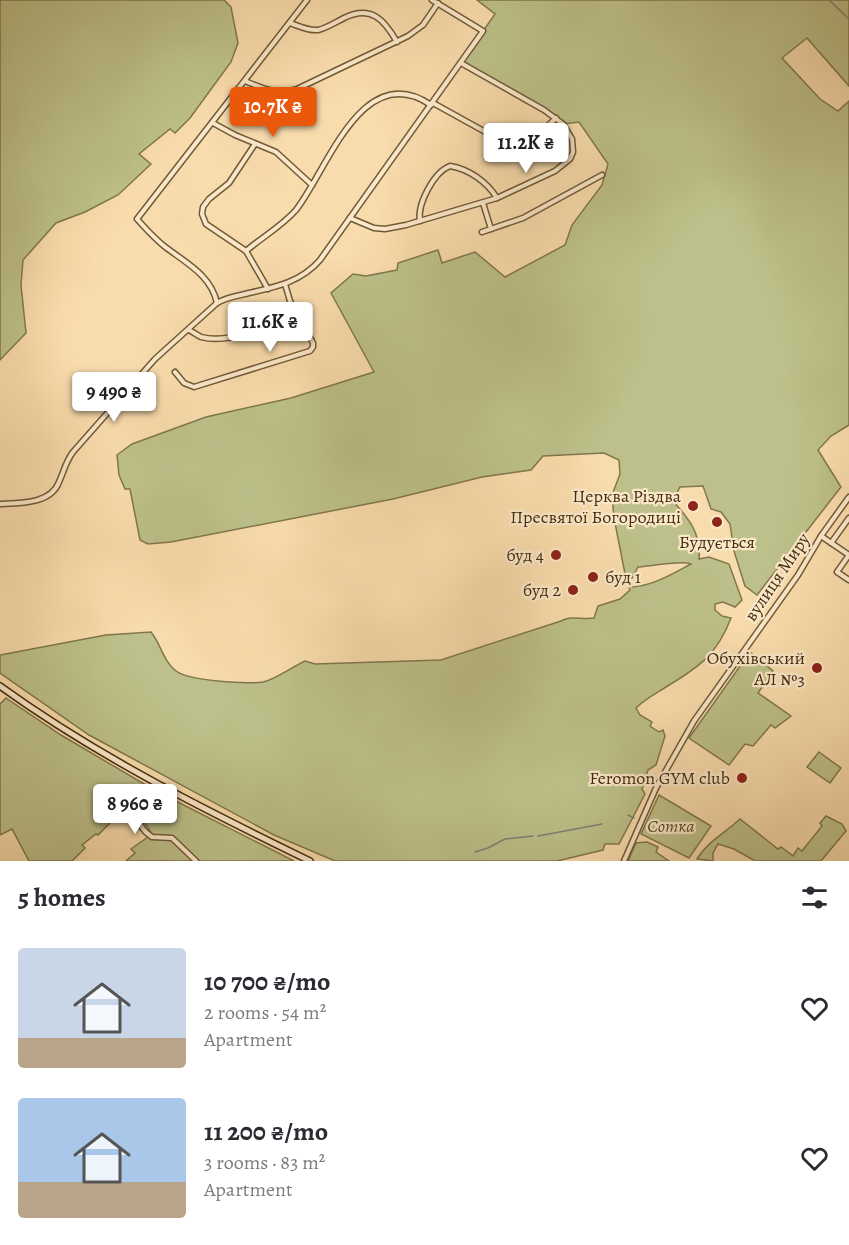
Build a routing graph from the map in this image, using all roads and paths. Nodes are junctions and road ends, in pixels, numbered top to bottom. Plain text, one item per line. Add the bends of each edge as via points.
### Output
1 (307, 0) edge
2 (432, 0) edge
3 (438, 3) junction
4 (290, 23) junction
5 (397, 42) junction
6 (461, 63) junction
7 (245, 81) junction
8 (432, 104) junction
9 (556, 118) junction
10 (213, 123) junction
11 (255, 144) junction
12 (602, 175) dead end
13 (312, 184) junction
14 (497, 198) junction
15 (483, 203) junction
16 (350, 218) junction
17 (420, 221) junction
18 (491, 229) junction
19 (482, 232) dead end
20 (246, 251) junction
21 (285, 284) junction
22 (267, 289) junction
23 (217, 303) junction
24 (296, 311) junction
25 (189, 330) junction
26 (175, 372) dead end
27 (849, 497) edge
28 (0, 504) edge
29 (849, 518) edge
30 (821, 536) junction
31 (831, 543) junction
32 (849, 555) edge
33 (849, 580) edge
34 (0, 686) edge
35 (161, 786) junction
36 (196, 861) edge
37 (310, 861) edge
38 (624, 861) edge

1 - 4 street
2 - 3 street
3 - 5 street via 423,25
3 - 6 street via 483,31
4 - 5 street via 317,30 354,14 367,13 383,21
4 - 7 street
5 - 7 street via 286,92 268,91
6 - 8 street
6 - 9 street
7 - 10 street
8 - 9 street via 508,142 534,137
8 - 13 street via 401,94 367,105 347,126
8 - 16 street
9 - 14 street via 572,139 570,159 548,175
10 - 11 street
10 - 23 street via 137,219 161,244 205,277
11 - 13 street via 276,152
11 - 20 street via 229,183 209,199 202,214 206,224
12 - 18 street via 524,218
13 - 20 street via 286,220
14 - 15 street
14 - 17 street via 483,181 450,166 441,170 425,195 420,205
15 - 17 street
15 - 18 street
16 - 17 street via 374,228 395,228
16 - 21 street via 313,267
18 - 19 street
20 - 22 street
21 - 22 street
21 - 24 street
22 - 23 street
23 - 25 street
24 - 25 street via 268,327 226,338 202,337
24 - 26 street via 313,343 310,351 194,387 184,383
25 - 28 street via 156,359 73,452 52,494
27 - 30 street, вулиця Миру
29 - 31 street
30 - 31 street
30 - 38 street, вулиця Миру via 798,576 688,731 656,789
31 - 32 street
32 - 33 street via 837,572
34 - 35 main road via 75,738
35 - 36 street via 140,810 138,819 152,837 172,838
35 - 37 main road

